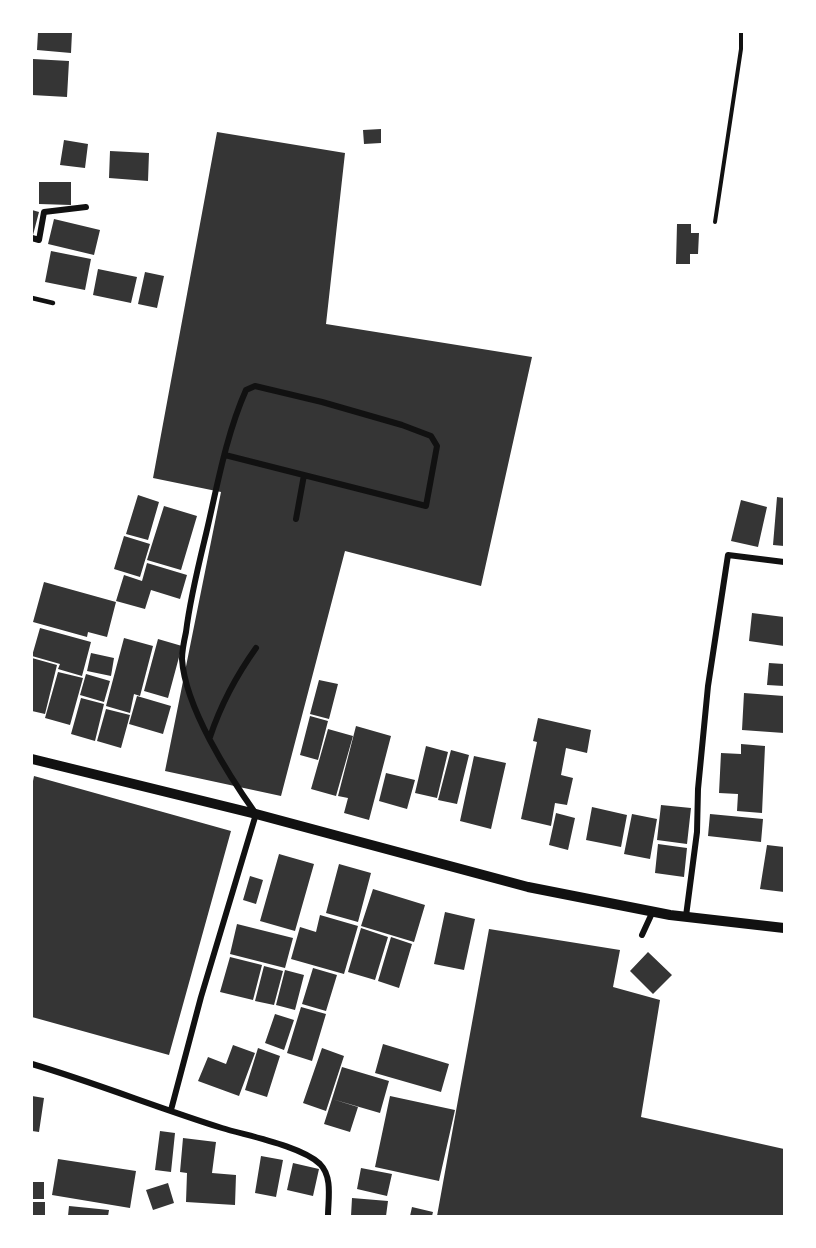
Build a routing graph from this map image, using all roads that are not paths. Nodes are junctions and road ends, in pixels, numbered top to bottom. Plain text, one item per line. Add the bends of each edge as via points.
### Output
1 (86, 207) dead end
2 (32, 238) edge
3 (32, 298) edge
4 (53, 303) dead end
5 (225, 455) junction
6 (304, 475) junction
7 (296, 519) dead end
8 (784, 562) edge
9 (256, 648) dead end
10 (210, 737) junction
11 (32, 759) edge
12 (256, 814) junction
13 (653, 911) junction
14 (687, 916) junction
15 (784, 928) edge
16 (642, 935) dead end
17 (32, 1064) edge
18 (171, 1110) junction
19 (328, 1216) edge

1 - 2 street via 44,212 39,240
3 - 4 lane
5 - 6 street
5 - 6 street via 243,396 255,386 402,424 431,436 437,446 426,506
5 - 10 street via 190,596 182,658 196,711
6 - 7 street
8 - 14 street via 728,555 708,686
9 - 10 street via 227,693
10 - 12 street
11 - 12 street
12 - 13 street via 528,887
12 - 18 street
13 - 14 street
13 - 16 street
14 - 15 street
17 - 18 street
18 - 19 street via 313,1159 328,1175

